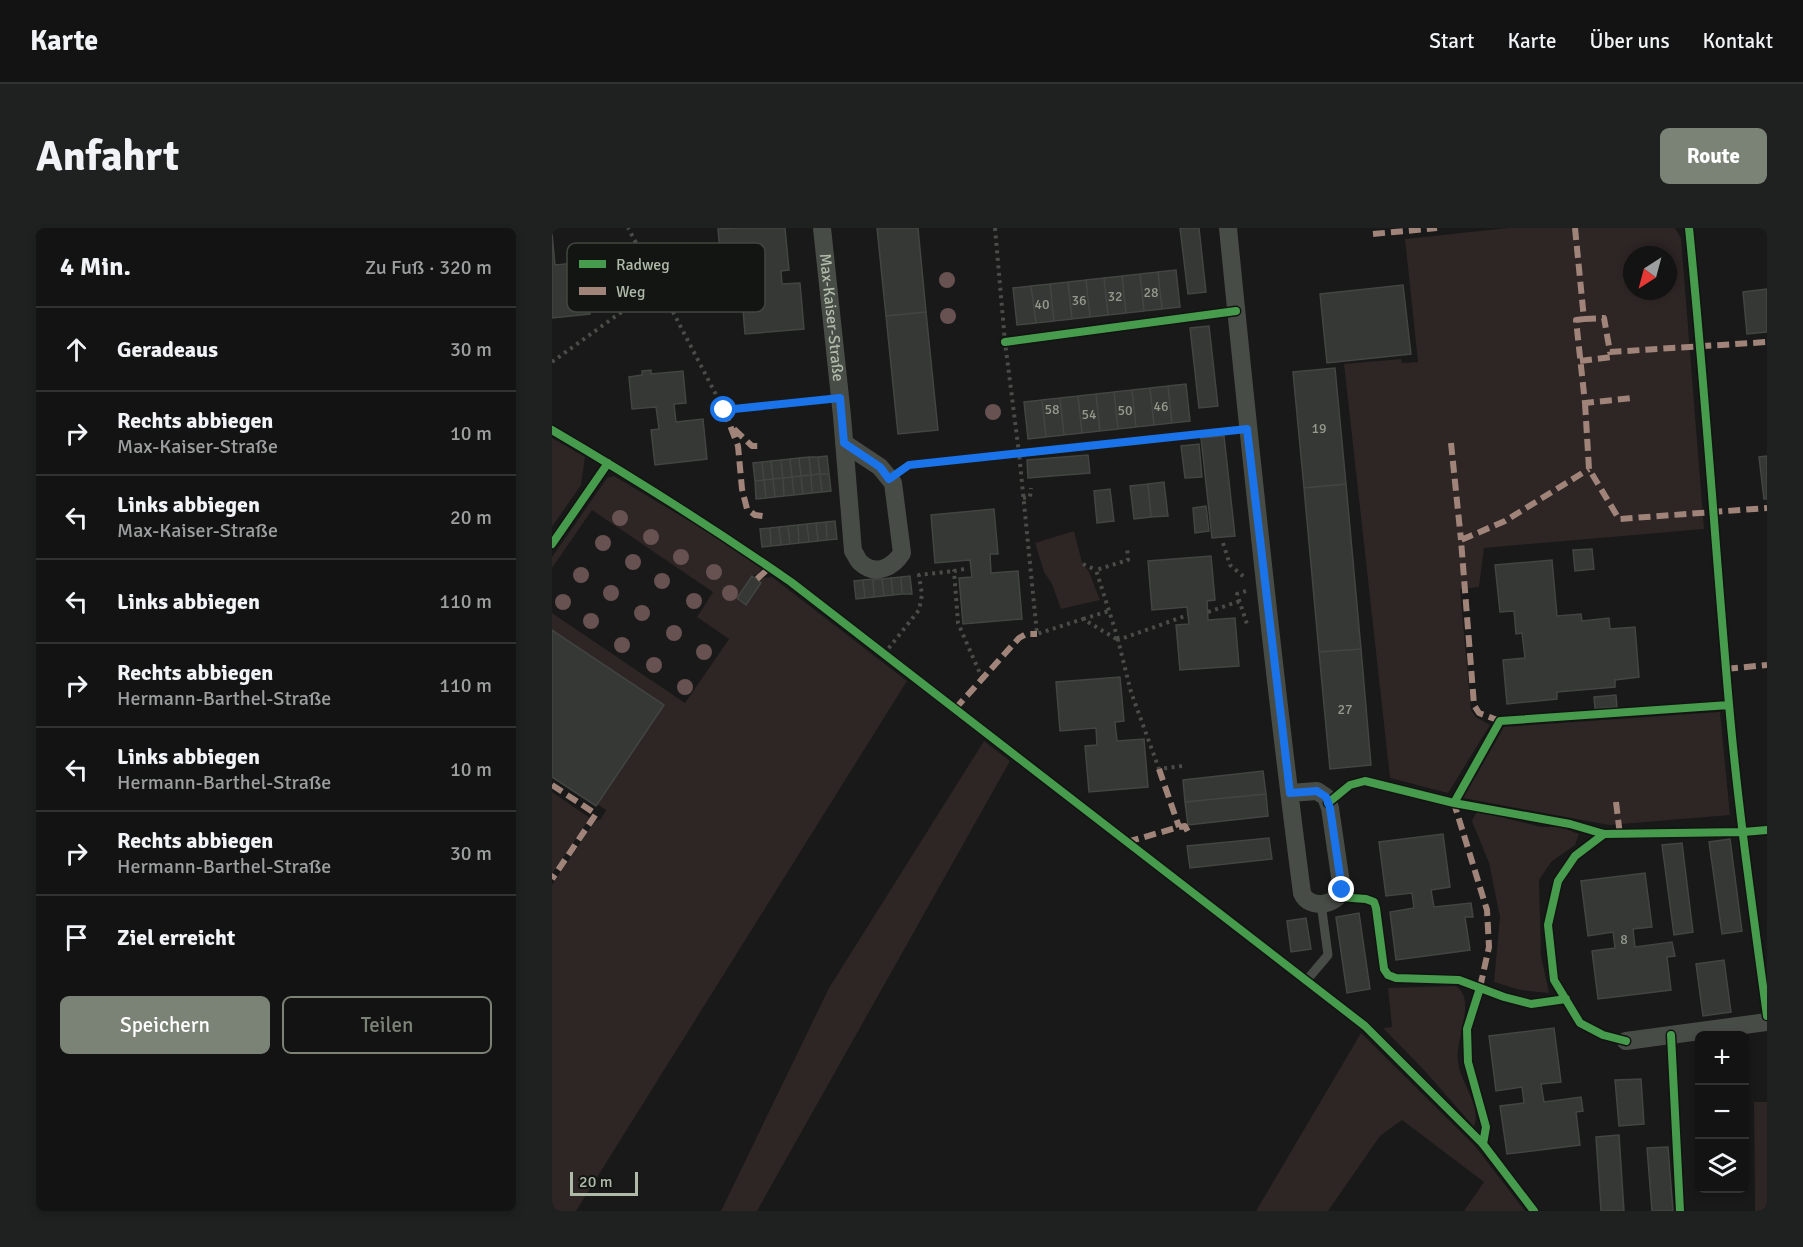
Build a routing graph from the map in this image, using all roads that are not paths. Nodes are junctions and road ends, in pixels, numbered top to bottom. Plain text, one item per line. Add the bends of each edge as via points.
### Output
1 (822, 228) edge
2 (1228, 228) edge
3 (844, 443) junction
4 (1290, 793) junction
5 (1321, 903) junction
6 (1306, 981) dead end
7 (1767, 1022) edge
8 (1626, 1041) dead end

1 - 3 street, Max-Kaiser-Straße
2 - 4 street via 1247,429
3 - 3 street, Max-Kaiser-Straße via 853,551 862,564 885,569 902,553 893,483 880,467
4 - 5 street via 1302,893 1311,904
4 - 5 street via 1317,791 1326,797 1330,808 1342,890 1334,902
5 - 6 lane via 1328,955
7 - 8 street

